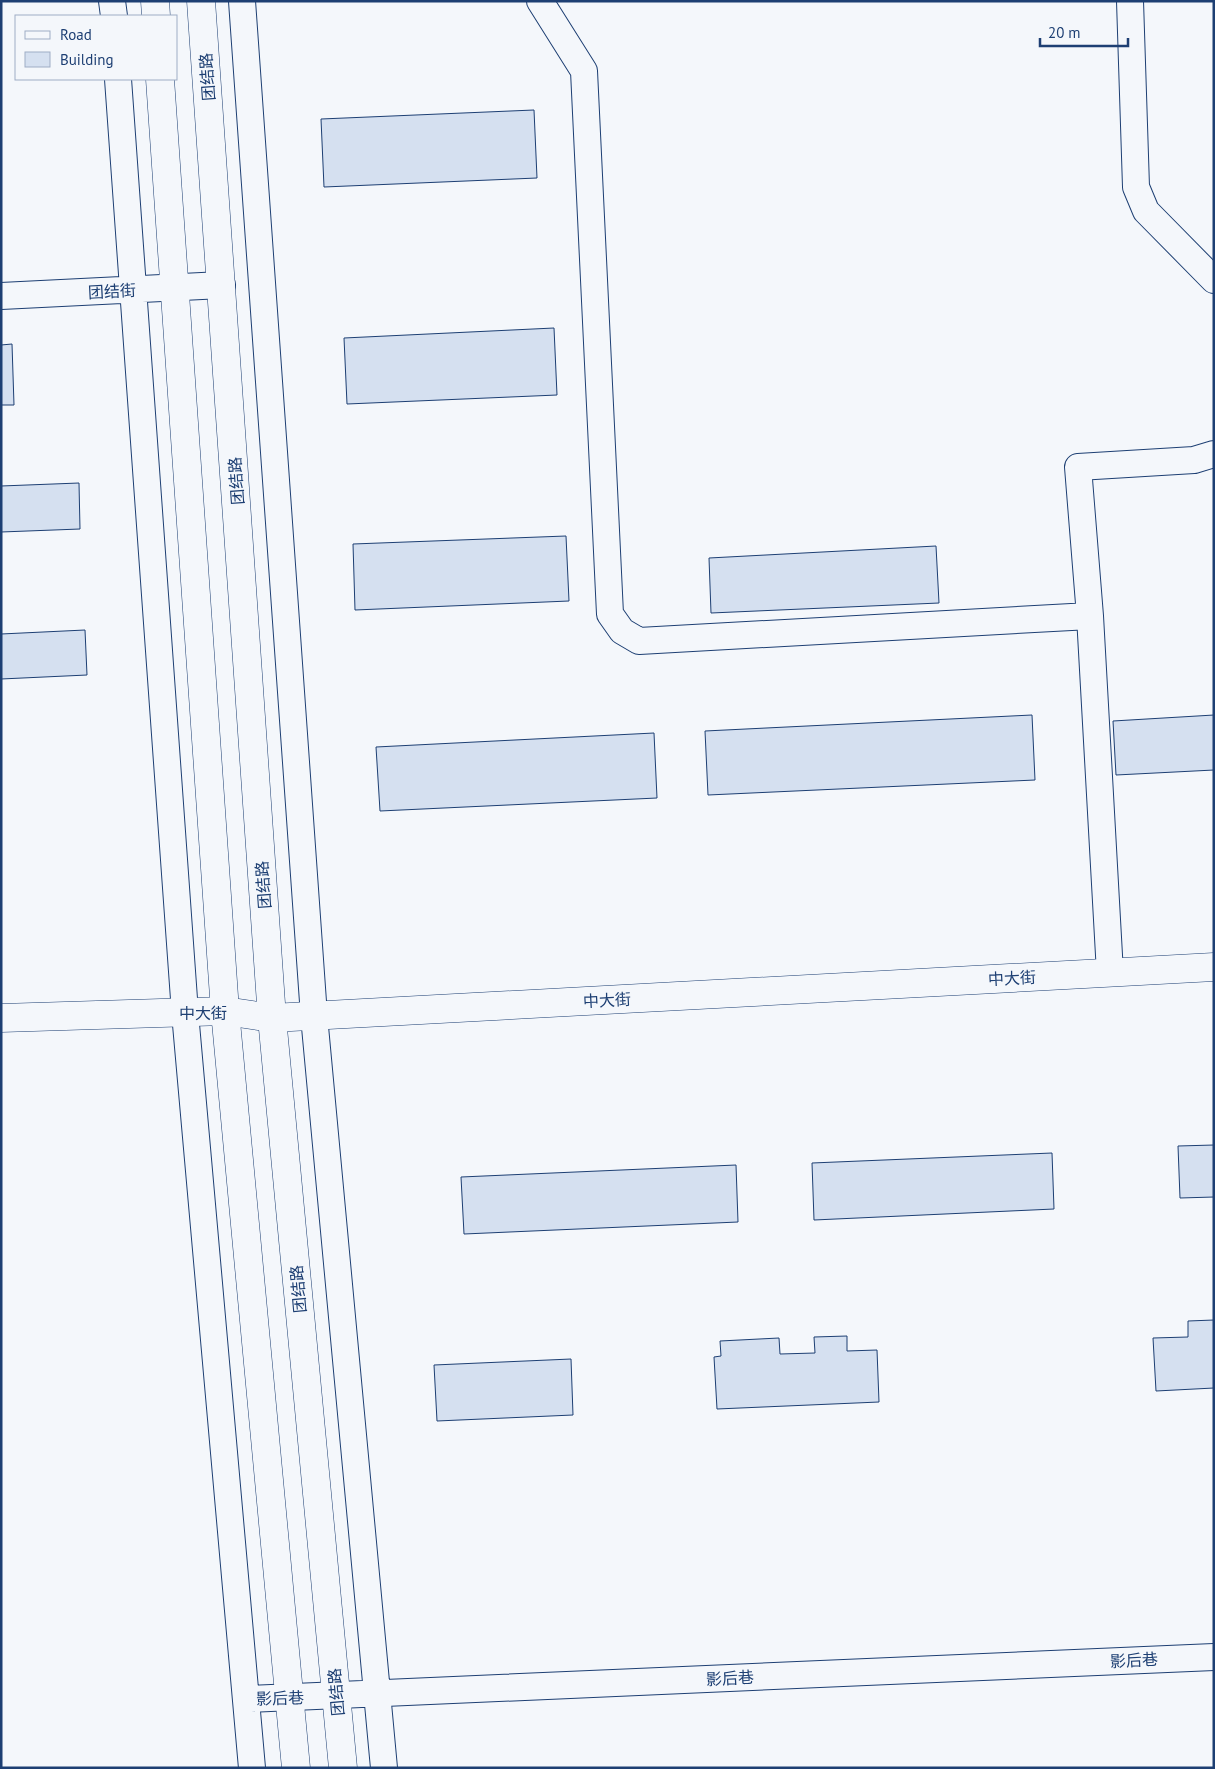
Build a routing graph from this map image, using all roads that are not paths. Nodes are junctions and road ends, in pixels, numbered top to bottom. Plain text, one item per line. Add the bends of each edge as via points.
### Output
1 (112, 1) edge
2 (155, 1) edge
3 (202, 1) edge
4 (242, 1) edge
5 (540, 1) edge
6 (1130, 1) edge
7 (114, 15) edge
8 (156, 15) edge
9 (118, 80) edge
10 (160, 80) edge
11 (1214, 280) edge
12 (222, 285) junction
13 (176, 287) junction
14 (133, 290) junction
15 (1, 296) edge
16 (1214, 454) edge
17 (1090, 616) junction
18 (1214, 967) edge
19 (1110, 973) junction
20 (225, 1011) junction
21 (185, 1013) junction
22 (314, 1016) junction
23 (1, 1018) edge
24 (272, 1018) junction
25 (1214, 1657) edge
26 (377, 1694) junction
27 (246, 1699) junction
28 (252, 1768) edge
29 (296, 1768) edge
30 (343, 1768) edge
31 (384, 1768) edge

1 - 7 street
2 - 8 main road
3 - 12 main road, 团结路
4 - 22 street
5 - 17 street via 584,70 610,614 622,631 639,641
6 - 11 street via 1136,187 1146,211
9 - 14 street
10 - 13 main road
12 - 13 street, 团结街
12 - 24 main road, 团结路
13 - 14 street, 团结街
13 - 20 main road
14 - 15 street, 团结街
14 - 21 street
16 - 17 street via 1194,460 1078,467
17 - 19 street
18 - 19 main road, 中大街
19 - 22 main road, 中大街
20 - 21 main road, 中大街
20 - 24 main road, 中大街
20 - 29 main road
21 - 23 main road, 中大街
21 - 27 street
22 - 24 main road, 中大街
22 - 26 street
24 - 30 main road, 团结路
25 - 26 street, 影后巷
26 - 27 street, 影后巷
26 - 31 street
27 - 28 street

